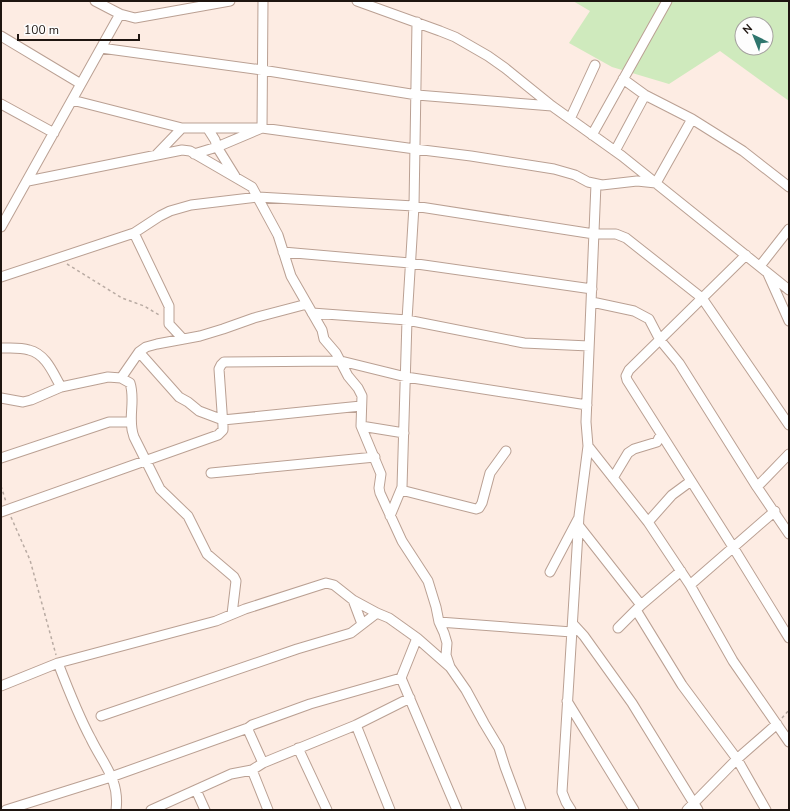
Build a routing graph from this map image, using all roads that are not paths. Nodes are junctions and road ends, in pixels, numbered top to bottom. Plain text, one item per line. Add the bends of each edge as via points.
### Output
1 (95, 1) edge
2 (230, 1) edge
3 (263, 1) edge
4 (358, 1) edge
5 (666, 1) edge
6 (120, 14) junction
7 (417, 22) junction
8 (1, 36) edge
9 (101, 48) junction
10 (595, 65) dead end
11 (262, 70) junction
12 (623, 79) junction
13 (81, 84) junction
14 (417, 95) junction
15 (645, 95) junction
16 (72, 100) junction
17 (1, 104) edge
18 (552, 106) junction
19 (570, 119) junction
20 (692, 119) junction
21 (182, 128) junction
22 (262, 128) junction
23 (208, 129) junction
24 (54, 133) junction
25 (592, 135) junction
26 (217, 147) junction
27 (415, 149) junction
28 (615, 151) junction
29 (194, 154) junction
30 (156, 155) junction
31 (236, 177) junction
32 (28, 181) junction
33 (656, 183) junction
34 (596, 184) junction
35 (789, 187) edge
36 (258, 196) junction
37 (414, 206) junction
38 (1, 228) edge
39 (789, 229) edge
40 (134, 233) junction
41 (594, 234) junction
42 (283, 252) junction
43 (746, 255) junction
44 (410, 263) junction
45 (763, 269) junction
46 (1, 277) edge
47 (592, 289) junction
48 (789, 290) edge
49 (702, 298) junction
50 (592, 302) junction
51 (307, 304) junction
52 (312, 313) junction
53 (407, 320) junction
54 (789, 321) edge
55 (183, 339) junction
56 (660, 340) junction
57 (590, 346) junction
58 (1, 348) edge
59 (139, 352) junction
60 (341, 361) junction
61 (406, 377) junction
62 (121, 378) junction
63 (61, 387) junction
64 (1, 398) edge
65 (586, 405) junction
66 (361, 406) junction
67 (222, 420) junction
68 (130, 422) junction
69 (789, 425) edge
70 (361, 426) junction
71 (404, 432) junction
72 (661, 434) junction
73 (588, 446) junction
74 (506, 451) dead end
75 (789, 454) edge
76 (375, 457) junction
77 (1, 458) edge
78 (145, 462) junction
79 (212, 473) dead end
80 (613, 478) junction
81 (691, 481) junction
82 (757, 487) junction
83 (401, 490) junction
84 (4, 511) edge
85 (775, 511) junction
86 (390, 516) junction
87 (579, 516) junction
88 (648, 522) junction
89 (579, 526) junction
90 (789, 534) edge
91 (733, 547) junction
92 (681, 570) junction
93 (550, 572) dead end
94 (690, 585) junction
95 (353, 600) junction
96 (638, 607) junction
97 (377, 613) junction
98 (232, 614) junction
99 (439, 622) junction
100 (362, 624) junction
101 (572, 628) junction
102 (618, 628) dead end
103 (417, 638) junction
104 (789, 638) edge
105 (58, 663) junction
106 (450, 667) junction
107 (401, 678) junction
108 (1, 686) edge
109 (410, 698) junction
110 (567, 701) junction
111 (101, 716) dead end
112 (777, 724) junction
113 (356, 725) junction
114 (248, 728) junction
115 (789, 742) edge
116 (298, 748) junction
117 (737, 759) junction
118 (263, 763) junction
119 (252, 770) junction
120 (112, 777) junction
121 (196, 790) junction
122 (696, 807) edge
123 (6, 810) edge
124 (116, 810) edge
125 (151, 810) edge
126 (205, 810) edge
127 (268, 810) edge
128 (327, 810) edge
129 (390, 810) edge
130 (457, 810) edge
131 (521, 810) edge
132 (571, 810) edge
133 (634, 810) edge
134 (687, 810) edge
135 (766, 810) edge

1 - 6 street
2 - 6 street via 136,18
3 - 11 street
4 - 7 street
5 - 12 street
6 - 9 street
7 - 14 street
7 - 18 street via 455,37 488,56
8 - 13 street
9 - 11 street
9 - 13 street
10 - 19 street
11 - 14 street
11 - 22 street
12 - 15 street
12 - 25 street
13 - 16 street
14 - 18 street
14 - 27 street
15 - 20 street
15 - 28 street
16 - 21 street
16 - 24 street
17 - 24 street
18 - 19 street
19 - 25 street
20 - 33 street
20 - 35 street via 743,151
21 - 23 street
21 - 30 street
22 - 23 street
22 - 26 street
22 - 27 street
23 - 26 street
24 - 32 street
25 - 28 street
26 - 29 street
26 - 31 street
27 - 34 street via 554,169
27 - 37 street
28 - 33 street
29 - 30 street via 182,150
29 - 31 street
30 - 32 street
31 - 36 street via 252,187
32 - 38 street
33 - 34 street via 637,181
33 - 43 street
34 - 41 street
36 - 37 street
36 - 40 street via 170,211
36 - 42 street via 278,235
37 - 41 street
37 - 44 street
39 - 45 street
40 - 46 street
40 - 55 street via 169,306 169,324
41 - 47 street
41 - 49 street via 616,234 626,238
42 - 44 street
42 - 51 street via 291,276
43 - 45 street
43 - 49 street
44 - 47 street
44 - 53 street
45 - 48 street
45 - 54 street
47 - 50 street
49 - 56 street
49 - 69 street
50 - 56 street via 634,310 649,319
50 - 57 street
51 - 52 street
51 - 55 street via 254,318 216,332
52 - 53 street
52 - 60 street via 324,339
53 - 57 street via 524,343
53 - 61 street
55 - 59 street via 146,347
56 - 72 street via 626,376
56 - 82 street via 679,363
57 - 65 street
58 - 63 street via 21,348 39,355
59 - 62 street
59 - 67 street via 179,397 199,410
60 - 61 street
60 - 66 street via 362,396
60 - 67 street via 224,362 220,369
61 - 65 street
61 - 71 street
62 - 63 street via 108,377
62 - 68 street via 130,383 132,388
63 - 64 street via 23,402
65 - 73 street
66 - 67 street
66 - 70 street
67 - 78 street via 222,430 215,437
68 - 77 street via 109,422
68 - 78 street via 131,431
70 - 71 street
70 - 76 street
71 - 83 street
72 - 80 street via 658,442 628,453
72 - 81 street
73 - 80 street
73 - 87 street
74 - 83 street via 490,473 479,508
75 - 82 street
76 - 79 street
76 - 86 street via 382,474 379,488
78 - 84 street
78 - 98 street via 160,489 188,516 207,554 234,577 236,581
80 - 88 street
81 - 88 street via 672,495
81 - 91 street
82 - 85 street
83 - 86 street
85 - 90 street
85 - 91 street
86 - 99 street via 402,541 428,580
87 - 89 street
87 - 93 street
88 - 92 street
89 - 96 street
89 - 101 street
91 - 94 street
91 - 104 street
92 - 94 street
92 - 96 street
94 - 112 street via 733,661
95 - 97 street
95 - 98 street via 334,585 326,583
95 - 100 street
96 - 102 street
96 - 117 street via 682,686
97 - 100 street
97 - 103 street via 389,618
98 - 105 street via 216,621
99 - 101 street
99 - 106 street via 447,643 446,655
100 - 111 street via 351,633
101 - 110 street
101 - 122 street via 584,636 632,703
103 - 106 street
103 - 107 street
105 - 108 street
105 - 120 street via 90,739
106 - 131 street via 499,748
107 - 109 street
107 - 114 street via 310,704
109 - 113 street
109 - 130 street
110 - 132 street via 562,792
110 - 133 street
112 - 115 street
112 - 117 street
113 - 116 street
113 - 129 street
114 - 118 street
114 - 120 street
116 - 118 street
116 - 128 street
117 - 122 street
117 - 135 street
118 - 119 street
119 - 121 street via 231,774
119 - 127 street
120 - 123 street
120 - 124 street via 116,790
121 - 125 street
121 - 126 street
122 - 134 street

